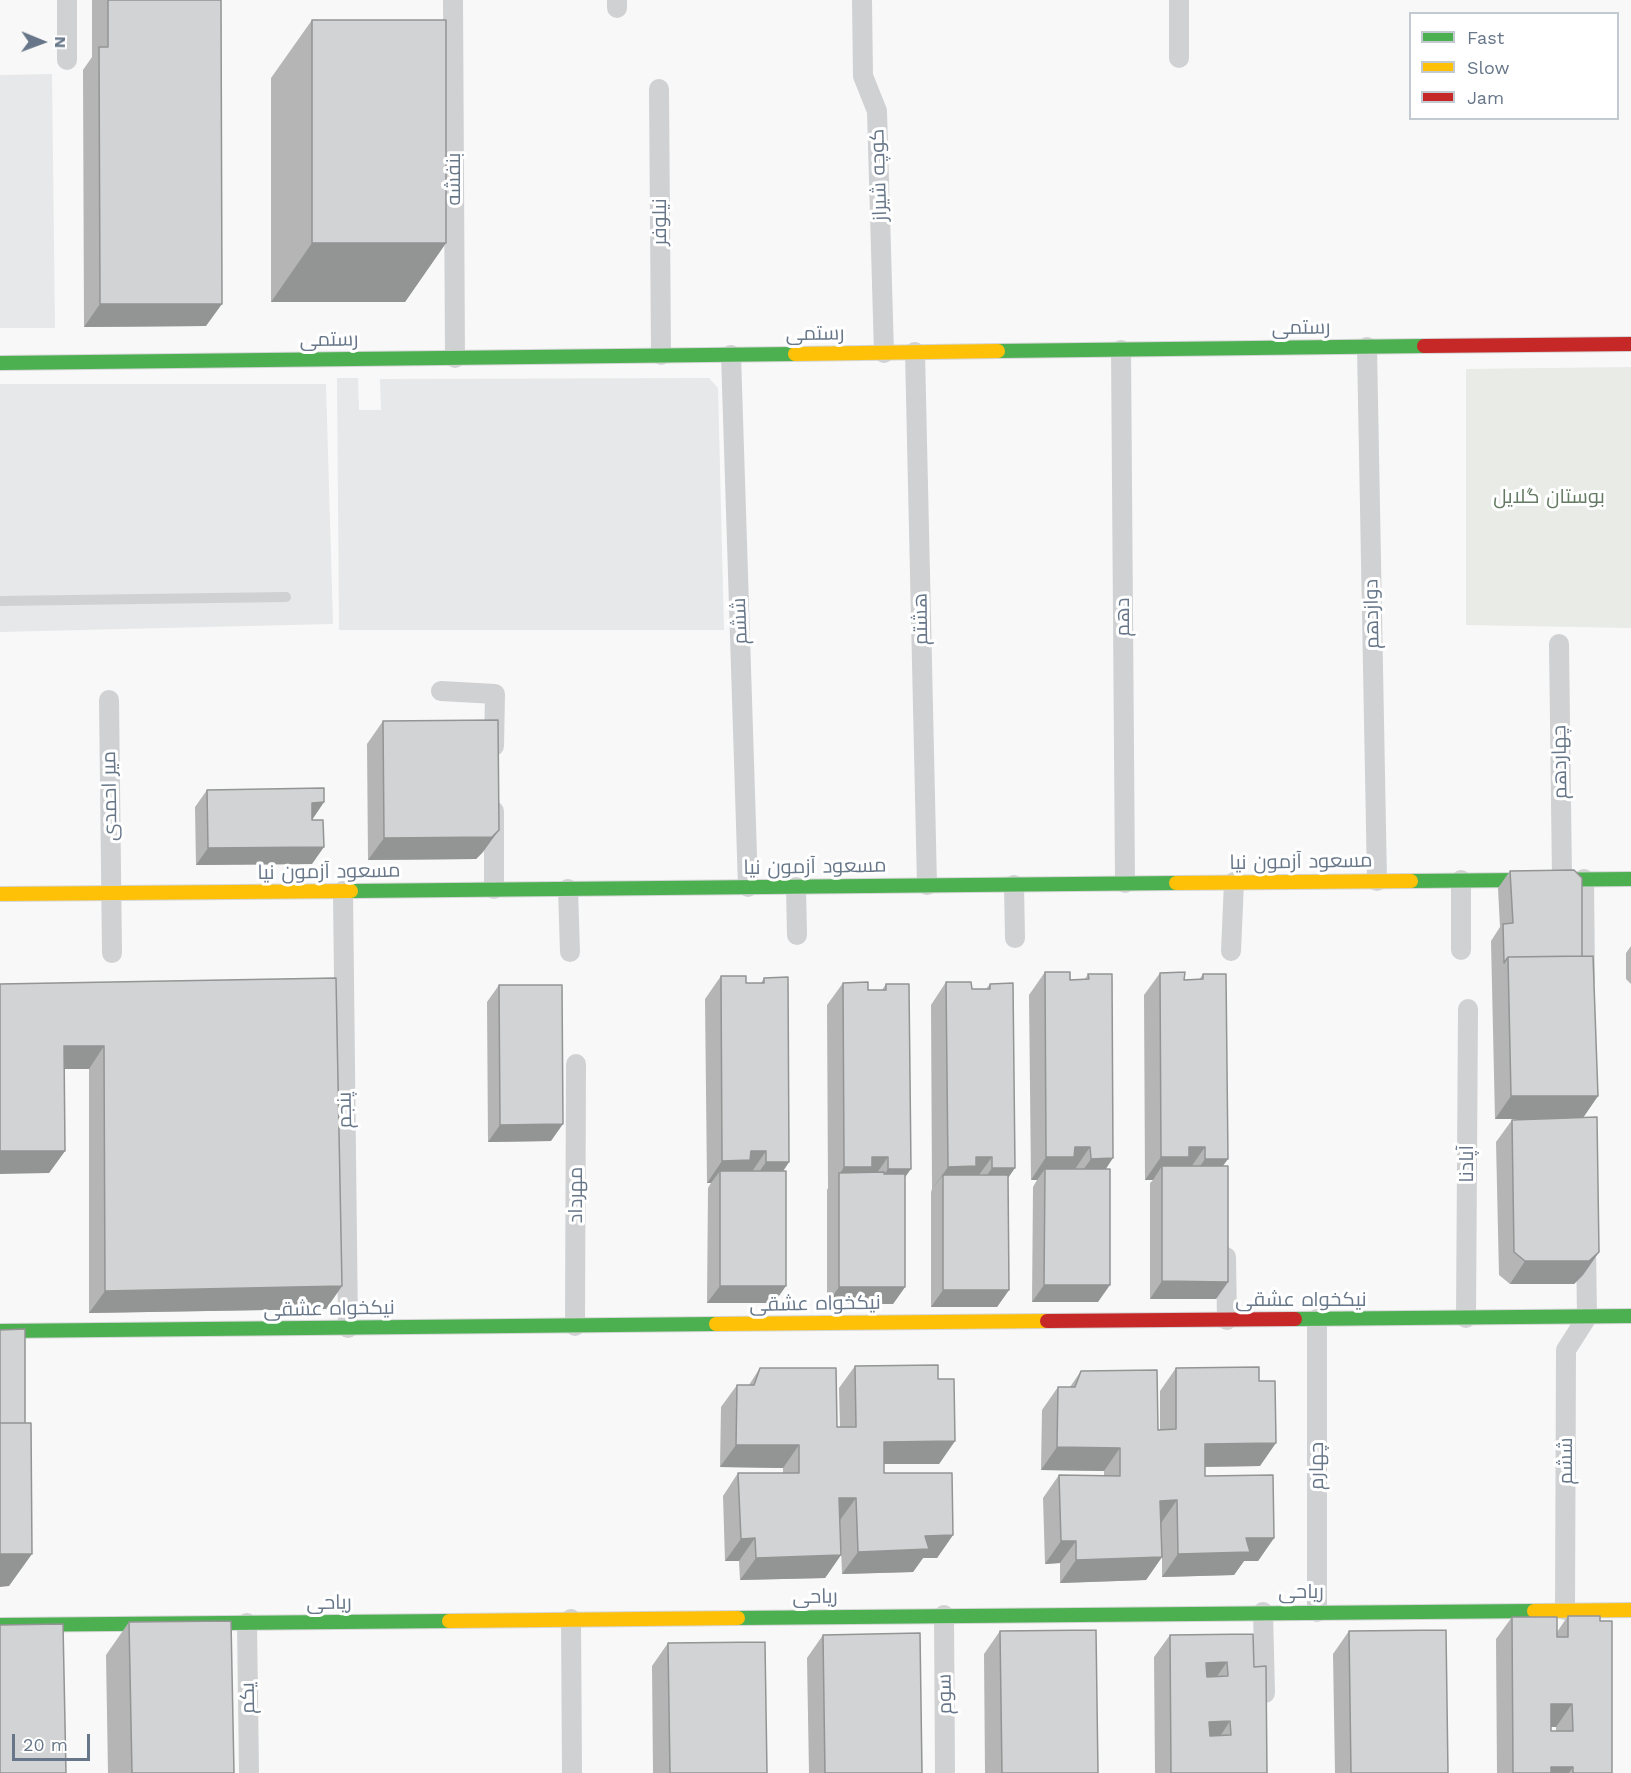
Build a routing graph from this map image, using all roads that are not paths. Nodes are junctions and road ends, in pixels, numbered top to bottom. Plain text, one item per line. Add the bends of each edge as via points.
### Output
1 (67, 0) edge
2 (453, 0) edge
3 (862, 0) edge
4 (1179, 0) edge
5 (1179, 58) dead end
6 (67, 60) dead end
7 (659, 89) dead end
8 (1631, 344) edge
9 (1367, 347) junction
10 (1121, 350) junction
11 (915, 352) junction
12 (884, 353) junction
13 (731, 355) junction
14 (661, 356) junction
15 (455, 358) junction
16 (0, 363) edge
17 (286, 597) dead end
18 (0, 601) edge
19 (1558, 644) dead end
20 (441, 691) dead end
21 (109, 700) dead end
22 (494, 763) edge
23 (494, 797) edge
24 (1562, 879) junction
25 (1584, 879) junction
26 (1631, 879) edge
27 (1461, 880) junction
28 (1377, 881) junction
29 (1234, 882) junction
30 (1125, 883) junction
31 (927, 885) junction
32 (1014, 885) junction
33 (748, 887) junction
34 (795, 887) junction
35 (568, 889) junction
36 (494, 890) junction
37 (343, 891) junction
38 (111, 893) junction
39 (0, 894) edge
40 (797, 935) dead end
41 (1016, 938) dead end
42 (1231, 951) dead end
43 (1461, 951) dead end
44 (112, 952) dead end
45 (570, 952) dead end
46 (1585, 997) edge
47 (1467, 1009) dead end
48 (576, 1064) dead end
49 (1586, 1222) edge
50 (1226, 1238) edge
51 (1631, 1316) edge
52 (1587, 1317) junction
53 (1466, 1318) junction
54 (1317, 1319) junction
55 (1227, 1320) junction
56 (575, 1326) junction
57 (348, 1328) junction
58 (0, 1331) edge
59 (1565, 1610) junction
60 (1599, 1610) junction
61 (1631, 1610) edge
62 (1263, 1612) junction
63 (1317, 1612) junction
64 (944, 1615) junction
65 (571, 1619) junction
66 (247, 1623) junction
67 (0, 1626) edge
68 (1600, 1633) edge
69 (1266, 1715) edge
70 (249, 1773) edge
71 (572, 1773) edge
72 (945, 1773) edge

1 - 6 street
2 - 15 street, بنفشه
3 - 12 street, کوچه شیراز via 862,76 877,111
4 - 5 street
7 - 14 street, نیلوفر
8 - 9 street, رستمی
9 - 10 street, رستمی
9 - 28 street, دوازدهم
10 - 11 street, رستمی
10 - 30 street, دهم
11 - 12 street, رستمی
11 - 31 street, هشتم
12 - 13 street, رستمی
13 - 14 street, رستمی
13 - 33 street, ششم
14 - 15 street, رستمی
15 - 16 street, رستمی
17 - 18 lane
19 - 24 street, چهاردهم
20 - 22 street via 495,694
21 - 38 street, میر احمدی
23 - 36 street
24 - 25 street, مسعود آزمون نیا
24 - 27 street, مسعود آزمون نیا
25 - 26 street, مسعود آزمون نیا
25 - 46 street
27 - 28 street, مسعود آزمون نیا
27 - 43 street
28 - 29 street, مسعود آزمون نیا
29 - 30 street, مسعود آزمون نیا
29 - 42 street
30 - 32 street, مسعود آزمون نیا
31 - 32 street, مسعود آزمون نیا
31 - 34 street, مسعود آزمون نیا
32 - 41 street
33 - 34 street, مسعود آزمون نیا
33 - 35 street, مسعود آزمون نیا
34 - 40 street
35 - 36 street, مسعود آزمون نیا
35 - 45 street
36 - 37 street, مسعود آزمون نیا
37 - 38 street, مسعود آزمون نیا
37 - 57 street, پنجم
38 - 39 street, مسعود آزمون نیا
38 - 44 street
47 - 53 street, آپادنا
48 - 56 street, مهرداد
49 - 52 street
50 - 55 street
51 - 52 street, نیکخواه عشقی
52 - 53 street, نیکخواه عشقی
52 - 59 street, ششم via 1566,1350
53 - 54 street, نیکخواه عشقی
54 - 55 street, نیکخواه عشقی
54 - 63 street, چهارم
55 - 56 street, نیکخواه عشقی
56 - 57 street, نیکخواه عشقی
57 - 58 street, نیکخواه عشقی
59 - 60 street, ریاحی
59 - 63 street, ریاحی
60 - 61 street, ریاحی
60 - 68 street
62 - 63 street, ریاحی
62 - 64 street, ریاحی
62 - 69 street
64 - 65 street, ریاحی
64 - 72 street, سوم
65 - 66 street, ریاحی
65 - 71 street
66 - 67 street, ریاحی
66 - 70 street, یکم

